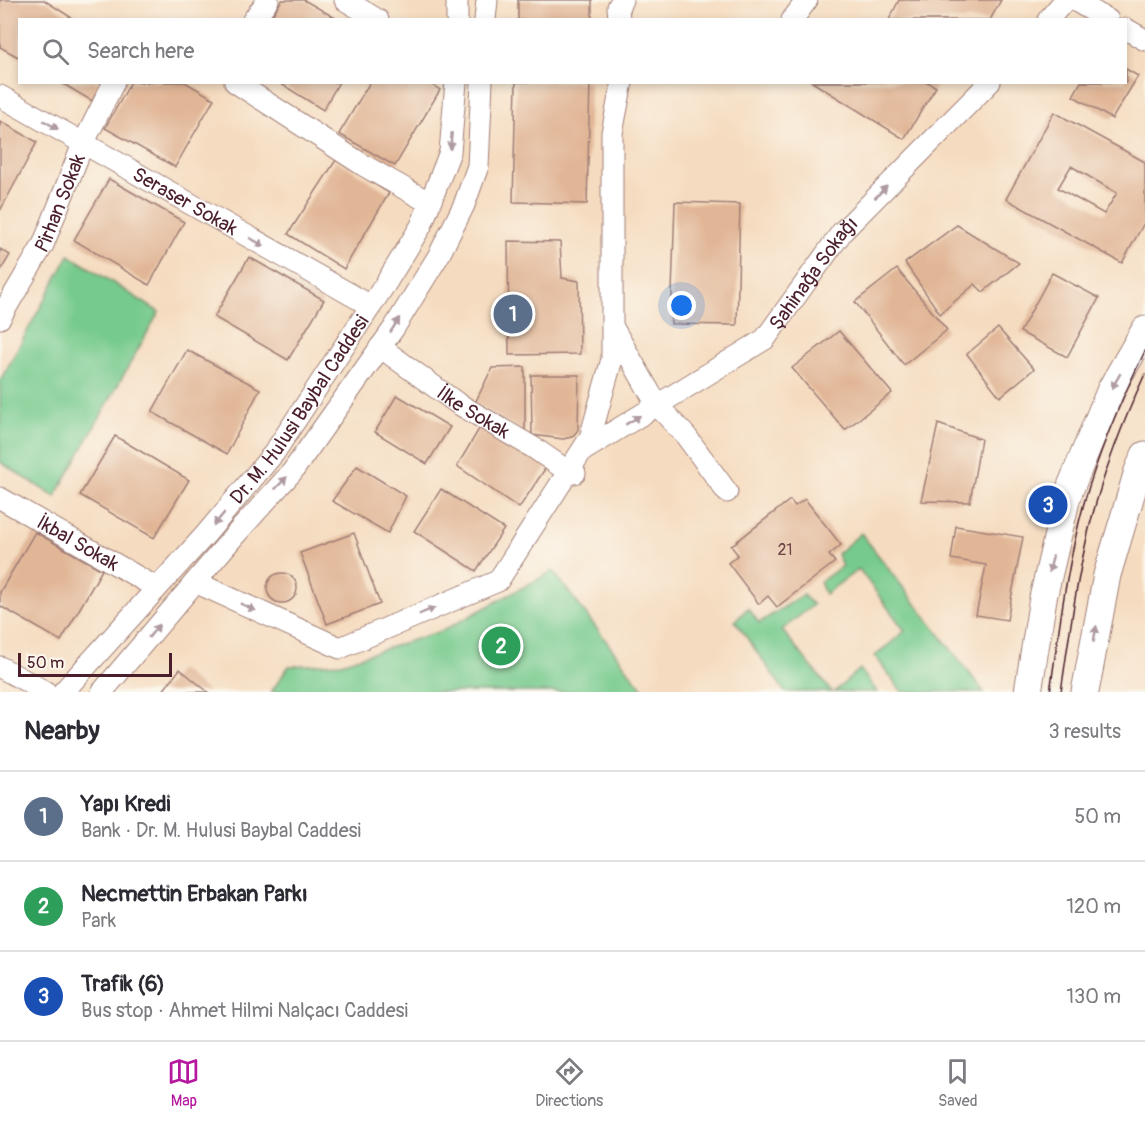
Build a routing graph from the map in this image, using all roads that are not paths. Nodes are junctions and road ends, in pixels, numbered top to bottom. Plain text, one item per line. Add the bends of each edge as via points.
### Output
1 (268, 0) edge
2 (345, 0) edge
3 (457, 0) edge
4 (487, 0) edge
5 (622, 0) edge
6 (807, 0) edge
7 (1065, 0) edge
8 (1074, 0) edge
9 (254, 18) edge
10 (375, 18) edge
11 (457, 18) edge
12 (485, 18) edge
13 (619, 18) edge
14 (794, 18) edge
15 (1050, 18) edge
16 (1105, 18) edge
17 (1127, 30) edge
18 (1145, 40) edge
19 (113, 84) edge
20 (239, 84) edge
21 (456, 84) edge
22 (482, 84) edge
23 (622, 84) edge
24 (988, 84) edge
25 (0, 96) edge
26 (83, 144) junction
27 (430, 203) junction
28 (371, 306) junction
29 (0, 318) edge
30 (612, 326) junction
31 (1145, 330) edge
32 (381, 347) junction
33 (657, 405) junction
34 (583, 450) junction
35 (1145, 455) edge
36 (572, 472) junction
37 (727, 492) dead end
38 (0, 498) edge
39 (195, 582) junction
40 (157, 588) junction
41 (0, 666) edge
42 (46, 692) edge
43 (63, 692) edge
44 (102, 692) edge
45 (1028, 692) edge
46 (1085, 692) edge

1 - 9 street
2 - 10 street
3 - 11 street
4 - 12 street
5 - 13 street
6 - 14 street
7 - 15 street
8 - 16 street
17 - 18 street
19 - 26 street, Pirhan Sokak
20 - 27 street via 363,165
21 -> 27 street, Dr. M. Hulusi Baybal Caddesi via 450,152
32 -> 22 street, Dr. M. Hulusi Baybal Caddesi via 439,255 464,205 478,166
23 - 30 street via 612,133
33 -> 24 street, Şahinağa Sokağı via 765,339 842,232
25 -> 26 street, Seraser Sokak
26 -> 28 street, Seraser Sokak
26 - 29 street, Pirhan Sokak via 43,244
27 - 28 street, Dr. M. Hulusi Baybal Caddesi via 421,226
28 -> 40 street, Dr. M. Hulusi Baybal Caddesi via 274,453
30 - 33 street
30 - 34 street via 612,359 590,438
31 -> 45 main road via 1111,388 1067,496 1043,598
32 - 36 street, İlke Sokak via 457,403
39 -> 32 street, Dr. M. Hulusi Baybal Caddesi via 292,472
34 -> 33 street, Şahinağa Sokağı
33 - 37 street via 686,436
34 - 36 street
46 -> 35 main road via 1107,575
39 -> 36 street via 340,648 498,581
38 - 40 street, İkbal Sokak
44 -> 39 street, Dr. M. Hulusi Baybal Caddesi
40 - 43 street, Dr. M. Hulusi Baybal Caddesi
41 - 42 street

